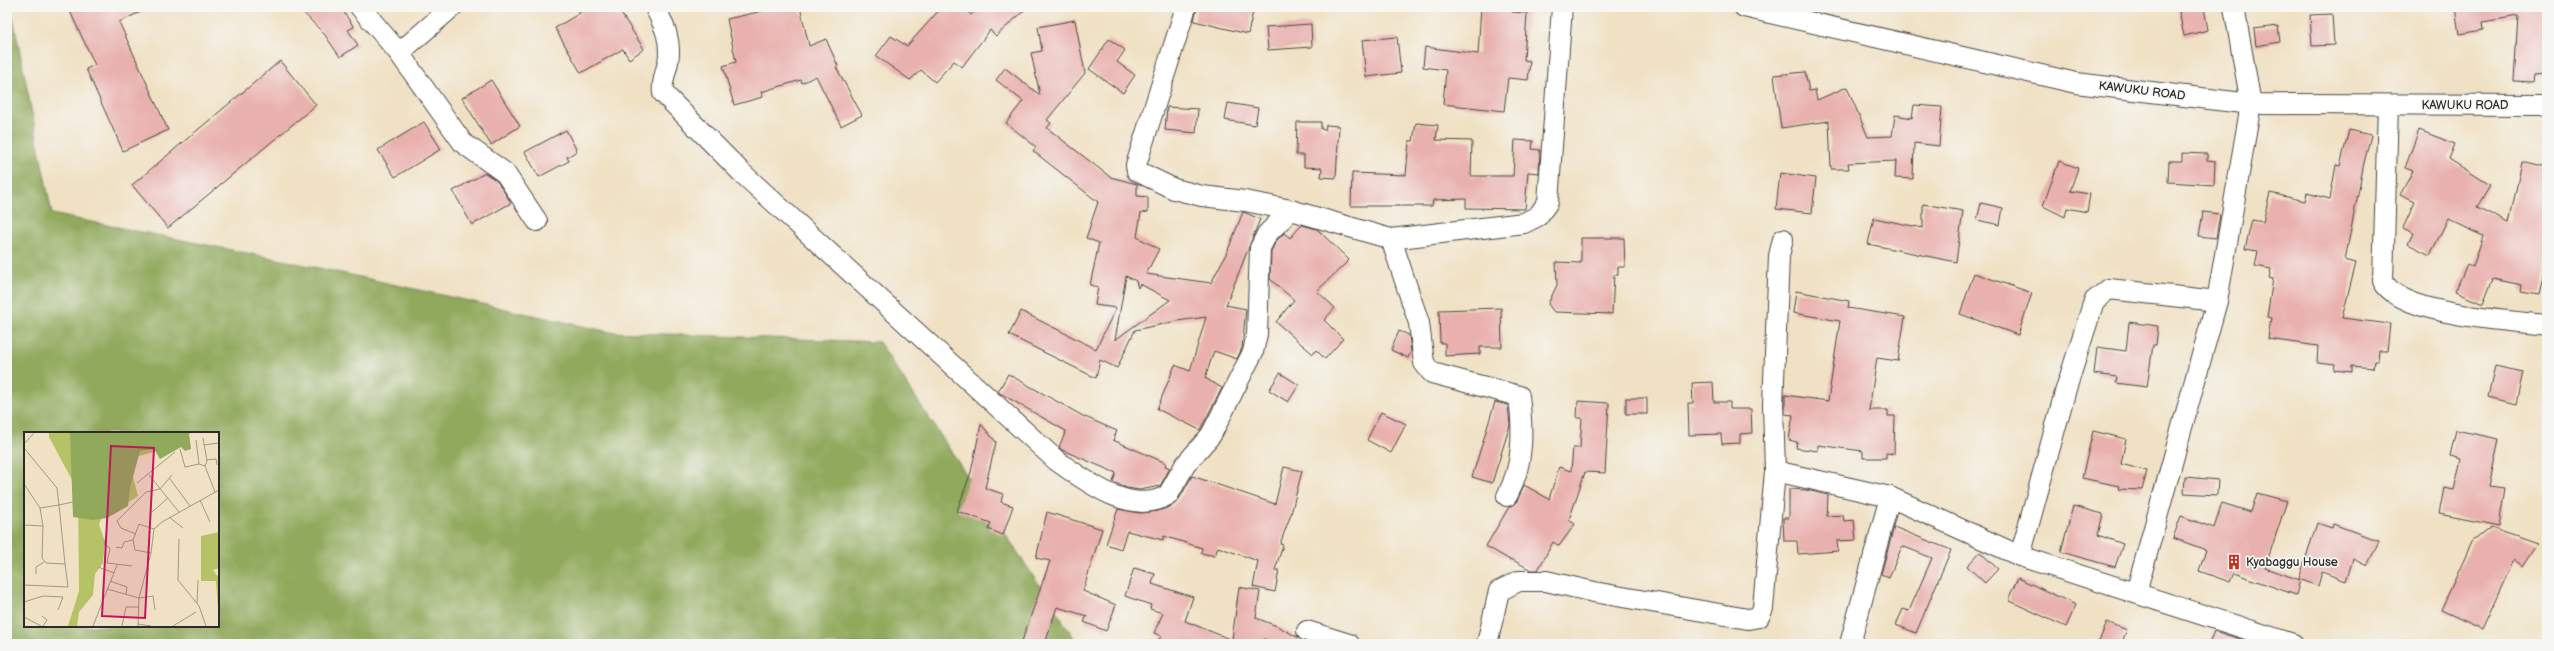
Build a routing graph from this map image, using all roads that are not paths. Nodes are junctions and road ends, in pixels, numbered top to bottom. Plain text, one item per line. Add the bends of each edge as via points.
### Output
1 (360, 7) edge
2 (452, 7) edge
3 (655, 7) edge
4 (1186, 7) edge
5 (1562, 7) edge
6 (1744, 7) edge
7 (2234, 7) edge
8 (400, 52) junction
9 (2251, 104) junction
10 (2388, 105) junction
11 (2547, 106) edge
12 (1291, 210) junction
13 (537, 221) dead end
14 (1391, 239) junction
15 (1783, 239) dead end
16 (2217, 301) junction
17 (2547, 326) edge
18 (1775, 470) junction
19 (1507, 496) dead end
20 (1890, 498) junction
21 (2020, 556) junction
22 (2136, 593) junction
23 (1307, 631) dead end
24 (2287, 643) edge
25 (1349, 644) edge
26 (1487, 644) edge
27 (1850, 644) edge

1 - 8 street
2 - 8 street
3 - 12 street via 669,42 663,93 741,172 1057,461 1110,496 1146,501 1168,495 1185,465 1211,435 1253,352 1257,334 1260,248 1267,234
4 - 12 street via 1136,165 1137,171 1174,189
5 - 14 street via 1548,202 1542,212 1524,222
6 - 9 street, KAWUKU ROAD via 2076,83
7 - 9 street
8 - 13 street via 463,143 505,173
9 - 10 street, KAWUKU ROAD
9 - 16 street
10 - 11 street, KAWUKU ROAD
10 - 17 street via 2383,274 2386,288 2421,307
12 - 14 street
14 - 19 street via 1420,323 1424,363 1432,373 1520,396 1523,429 1516,479
15 - 18 street via 1779,256 1774,389
16 - 21 street via 2109,289 2094,301 2066,389
16 - 22 street
18 - 20 street
18 - 26 street via 1763,608 1758,618 1594,592 1546,581 1520,581 1499,591
20 - 21 street
20 - 27 street
21 - 22 street
22 - 24 street
23 - 25 street

